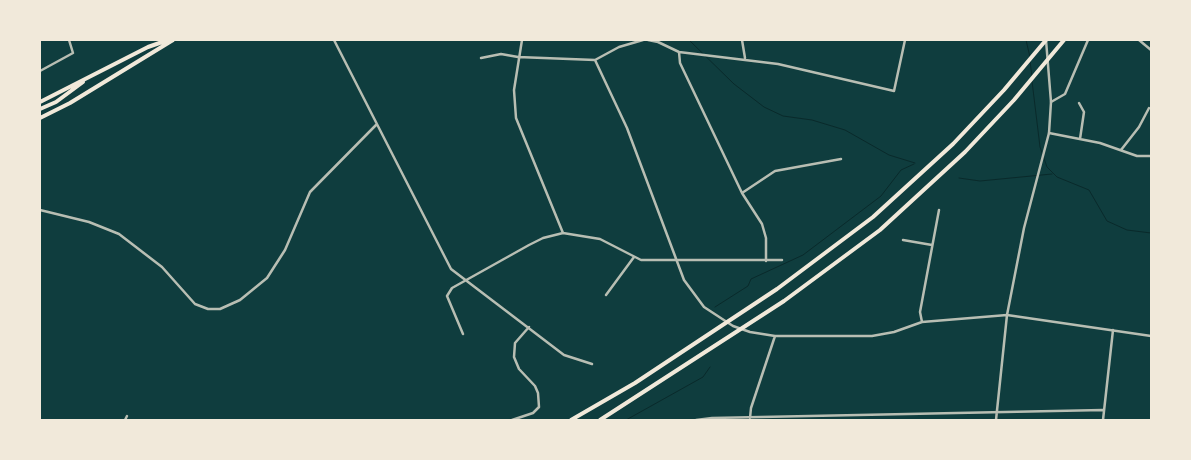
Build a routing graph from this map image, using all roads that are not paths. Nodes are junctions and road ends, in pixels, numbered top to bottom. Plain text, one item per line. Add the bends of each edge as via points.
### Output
1 (69, 40) edge
2 (168, 40) edge
3 (173, 40) edge
4 (334, 40) edge
5 (522, 40) edge
6 (643, 40) edge
7 (648, 40) edge
8 (742, 40) edge
9 (905, 40) edge
10 (1046, 40) edge
11 (1064, 40) edge
12 (1088, 40) edge
13 (1138, 40) edge
14 (658, 41) edge
15 (1151, 50) edge
16 (679, 52) junction
17 (518, 57) junction
18 (481, 58) dead end
19 (745, 59) junction
20 (595, 60) junction
21 (40, 71) edge
22 (86, 79) junction
23 (40, 100) edge
24 (1051, 102) junction
25 (1079, 103) dead end
26 (1149, 108) dead end
27 (40, 110) edge
28 (40, 119) edge
29 (376, 125) junction
30 (1049, 133) junction
31 (1080, 139) junction
32 (1121, 150) junction
33 (1151, 156) edge
34 (841, 159) dead end
35 (742, 193) junction
36 (40, 210) edge
37 (940, 210) dead end
38 (564, 233) junction
39 (903, 240) dead end
40 (932, 244) junction
41 (634, 257) junction
42 (676, 260) junction
43 (782, 260) dead end
44 (766, 261) junction
45 (467, 280) junction
46 (606, 295) dead end
47 (1007, 315) junction
48 (922, 322) junction
49 (529, 327) junction
50 (1113, 330) junction
51 (463, 334) dead end
52 (775, 336) junction
53 (1151, 336) edge
54 (592, 364) dead end
55 (1103, 410) junction
56 (996, 413) junction
57 (127, 416) dead end
58 (750, 418) junction
59 (125, 420) edge
60 (512, 420) edge
61 (571, 420) edge
62 (600, 420) edge
63 (697, 420) edge
64 (996, 420) edge
65 (1103, 420) edge

1 - 21 street via 73,53
2 - 22 main road
3 - 28 main road
4 - 29 street
5 - 17 street
6 - 20 street via 619,47
7 - 14 street
8 - 19 street
9 - 19 street via 894,91
10 - 24 street
10 - 61 main road via 980,117 900,194 840,244 711,333 613,397
11 - 62 main road via 965,152 901,212 833,266 755,320
12 - 24 street via 1066,94
13 - 15 street
14 - 16 street
16 - 19 street
16 - 35 street via 680,63
17 - 18 street via 501,54
17 - 20 street
17 - 38 street via 514,90 516,118
20 - 42 street via 627,128
22 - 23 main road
22 - 27 main road via 69,94
24 - 30 street
25 - 31 street via 1084,112
26 - 32 street
29 - 36 street via 310,192 285,250 267,278 240,300 220,309 195,304 162,267 119,234 89,222
29 - 45 street via 451,269
30 - 31 street
30 - 47 street via 1024,228
31 - 32 street
32 - 33 street via 1137,156
34 - 35 street via 775,171
35 - 44 street via 764,231
37 - 40 street
38 - 41 street via 600,239
38 - 45 street via 529,244
39 - 40 street
40 - 48 street via 920,312
41 - 42 street via 640,260
41 - 46 street
42 - 44 street
42 - 52 street via 694,296 716,316 750,332
43 - 44 street
45 - 49 street
45 - 51 street via 452,288 447,296
47 - 48 street
47 - 50 street
47 - 56 street
48 - 52 street via 872,336
49 - 54 street via 564,355
49 - 60 street via 515,343 514,357 519,369 535,386 538,407 533,413
50 - 53 street
50 - 55 street
52 - 58 street
55 - 56 street
55 - 65 street
56 - 58 street
56 - 64 street
57 - 59 street
58 - 63 street

